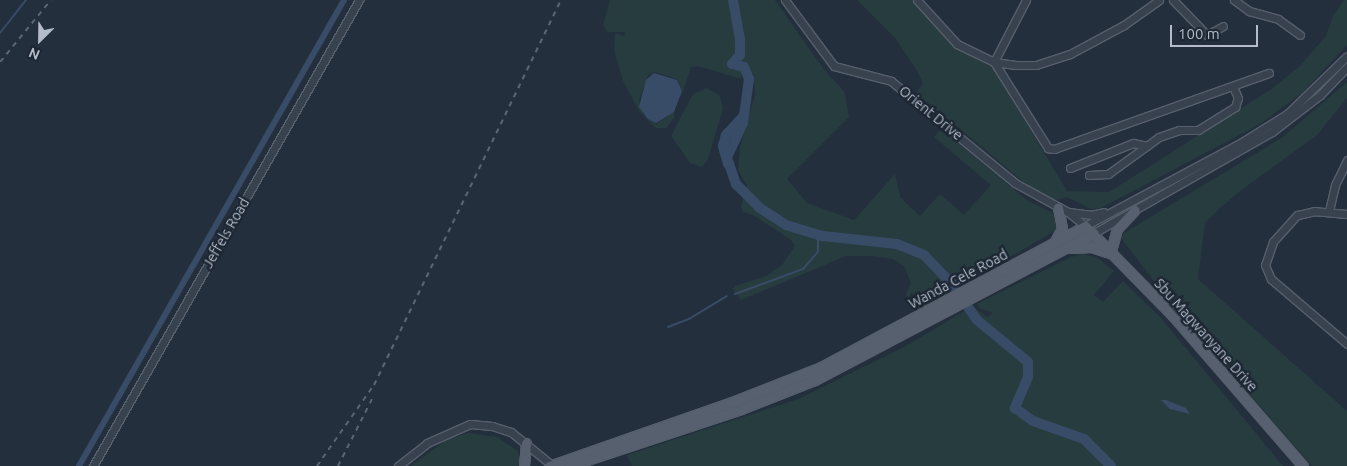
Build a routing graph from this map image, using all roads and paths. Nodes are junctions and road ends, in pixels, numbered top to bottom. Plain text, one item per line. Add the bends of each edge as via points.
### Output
1 (359, 0) edge
2 (785, 0) edge
3 (917, 0) edge
4 (1026, 0) edge
5 (1159, 0) edge
6 (1167, 0) edge
7 (1173, 0) edge
8 (1234, 0) edge
9 (1223, 26) dead end
10 (1300, 35) dead end
11 (1203, 38) dead end
12 (1347, 56) edge
13 (994, 62) junction
14 (1347, 67) edge
15 (1269, 73) dead end
16 (1232, 86) junction
17 (1147, 146) junction
18 (1347, 160) edge
19 (1070, 168) dead end
20 (1088, 175) dead end
21 (1058, 207) junction
22 (1135, 210) junction
23 (1113, 211) junction
24 (1329, 211) junction
25 (1068, 212) junction
26 (1347, 214) edge
27 (1085, 226) junction
28 (1094, 233) junction
29 (1053, 245) junction
30 (1064, 249) junction
31 (1113, 253) junction
32 (1347, 344) edge
33 (526, 443) junction
34 (552, 465) edge
35 (93, 466) edge
36 (398, 466) edge
37 (524, 466) edge
38 (569, 466) edge
39 (1303, 466) edge

1 - 35 street, Jeffels Road
2 - 21 street, Orient Drive via 834,66 891,81 1015,183
3 - 13 street via 957,44
4 - 13 street
5 - 13 street via 1124,25 1065,56 1036,65
6 - 11 street
7 - 9 street via 1207,35
8 - 10 street via 1249,11 1278,19
12 - 23 street, Wanda Cele Road via 1287,114 1242,142
13 - 16 street via 1044,145 1051,149
14 - 22 street, Wanda Cele Road via 1320,95 1272,132
15 - 16 street
16 - 17 street via 1238,98 1235,107 1198,130 1174,132
17 - 19 street via 1137,142 1124,145
17 - 20 street via 1108,174
18 - 24 street
21 - 25 street, Orient Drive
21 - 29 main road via 1062,228
22 - 28 street, Wanda Cele Road
22 - 31 main road via 1116,230
23 - 25 street via 1091,215
23 - 27 street, Wanda Cele Road
24 - 26 street
24 - 32 street via 1306,212 1292,219 1273,242 1265,265 1271,279
25 - 27 street, Orient Drive
27 - 28 main road, Sbu Magwanyane Drive
27 - 29 main road, Wanda Cele Road
28 - 30 main road, Wanda Cele Road
28 - 31 main road, Sbu Magwanyane Drive
29 - 34 main road, Wanda Cele Road via 822,367
30 - 31 main road via 1091,247
30 - 38 main road, Wanda Cele Road via 846,366 780,395
31 - 39 main road, Sbu Magwanyane Drive via 1173,316
33 - 34 street
33 - 36 street via 510,432 470,424 426,443
33 - 37 main road

